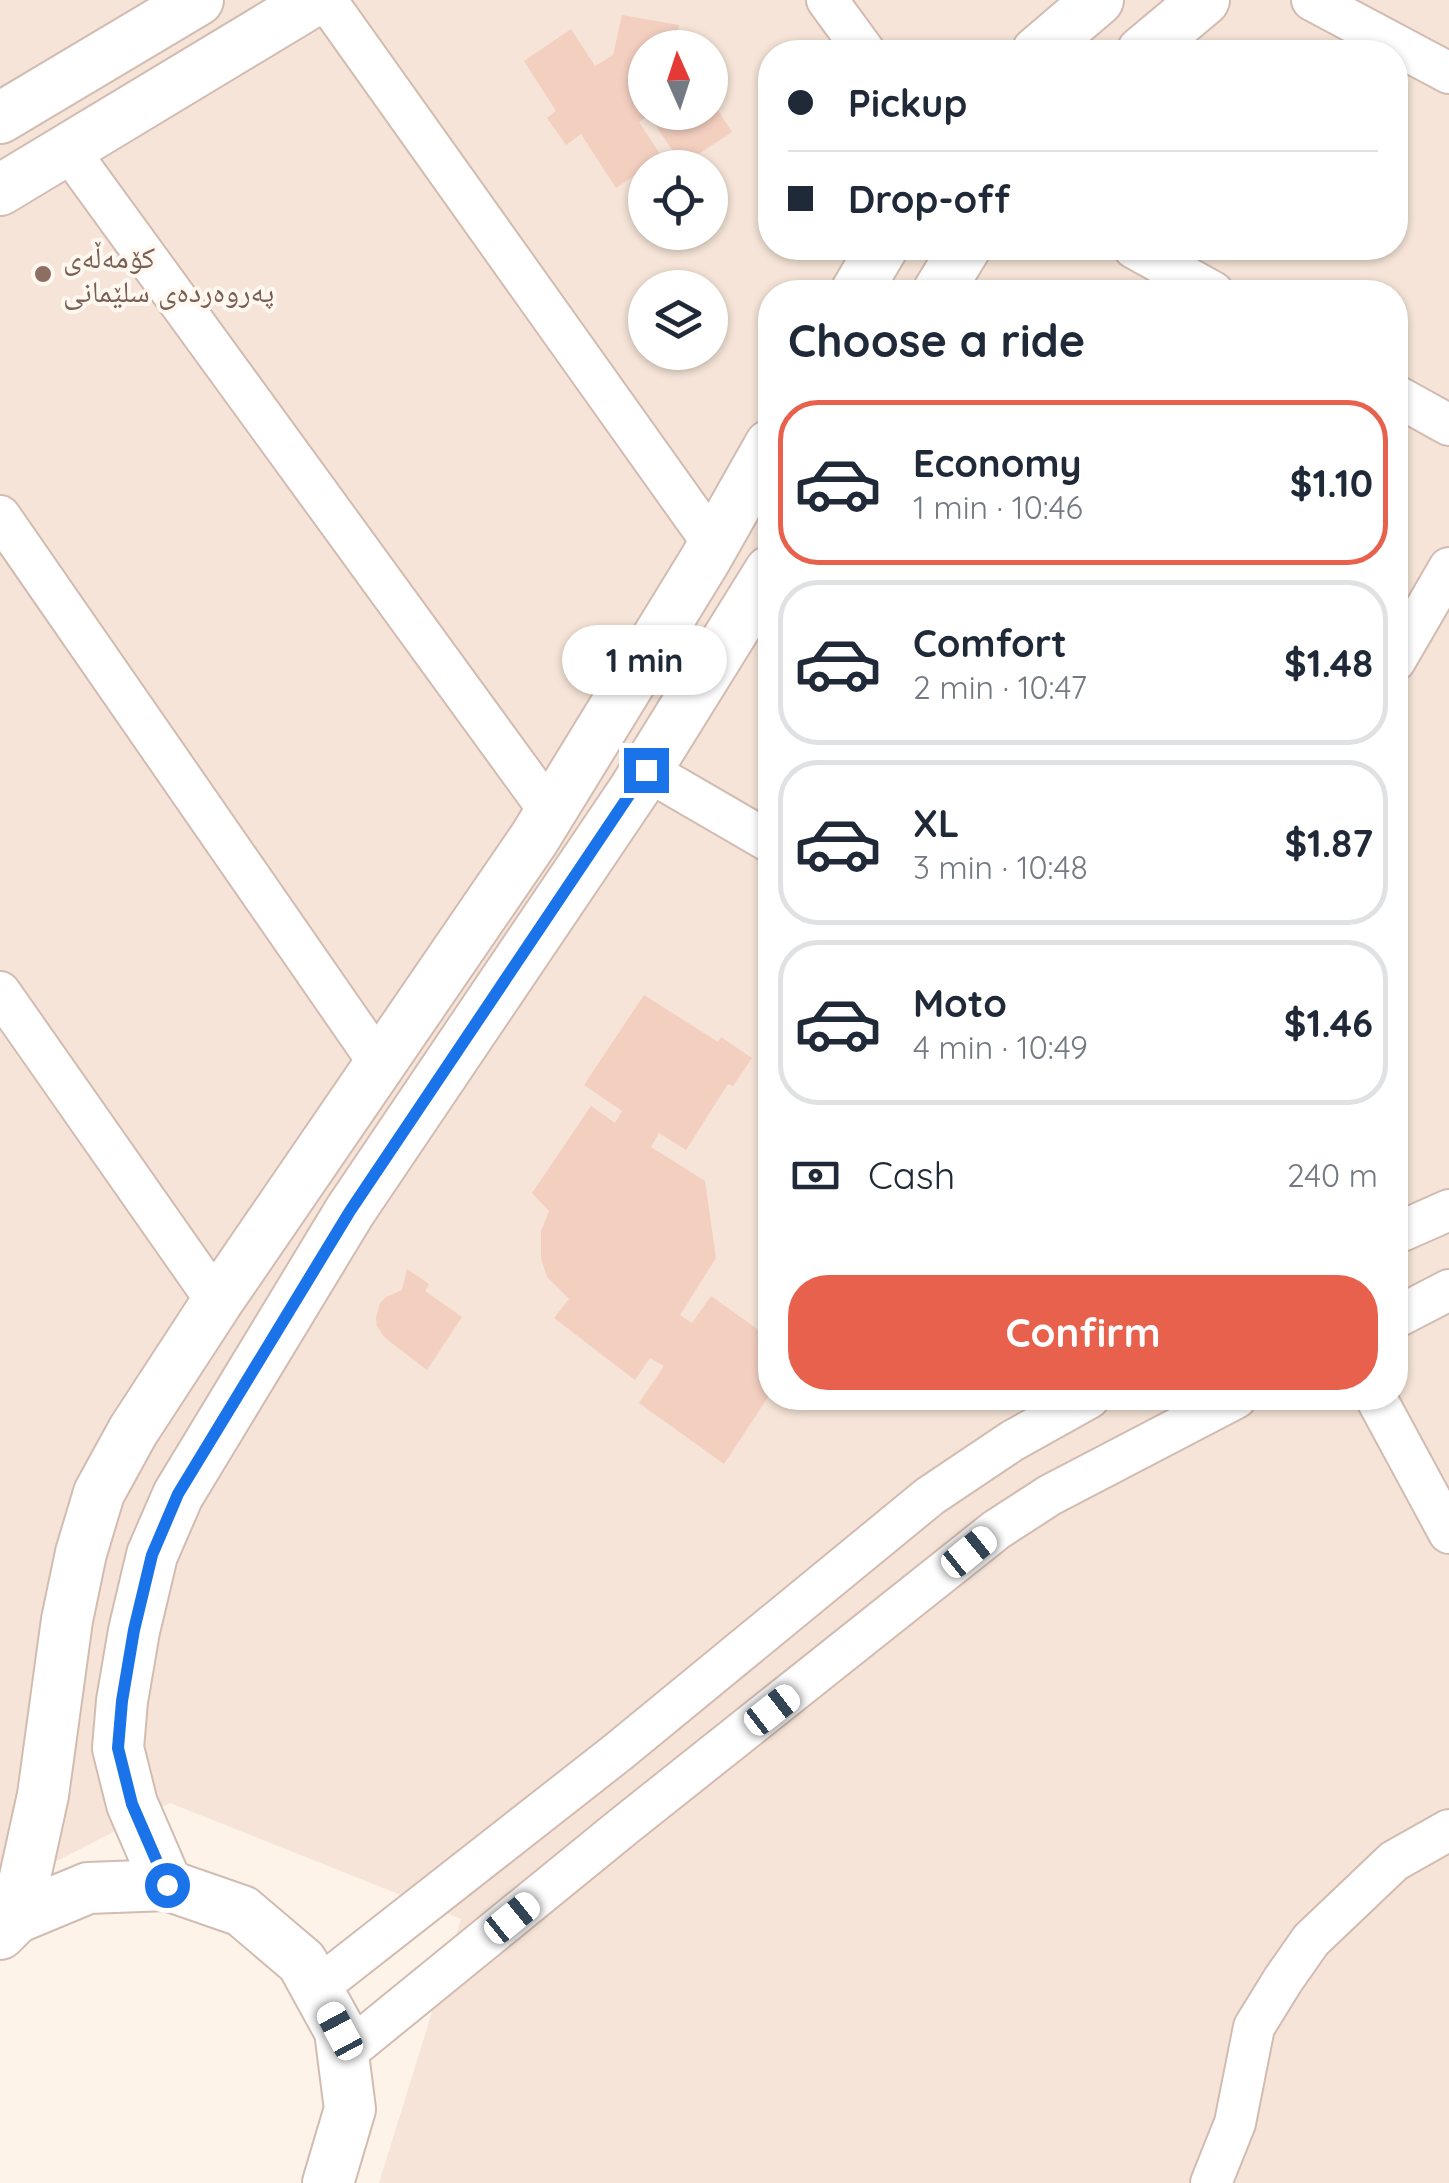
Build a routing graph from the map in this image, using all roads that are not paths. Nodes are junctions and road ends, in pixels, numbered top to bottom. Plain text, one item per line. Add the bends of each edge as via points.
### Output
1 (198, 0) edge
2 (315, 0) edge
3 (326, 0) edge
4 (827, 0) edge
5 (1098, 0) edge
6 (1204, 0) edge
7 (1312, 0) edge
8 (856, 40) edge
9 (1051, 40) edge
10 (1156, 40) edge
11 (1387, 40) edge
12 (1408, 51) edge
13 (1449, 73) edge
14 (0, 118) edge
15 (67, 148) junction
16 (0, 190) edge
17 (1156, 260) edge
18 (1191, 280) edge
19 (1408, 402) edge
20 (1449, 425) edge
21 (758, 467) edge
22 (5, 533) edge
23 (714, 545) junction
24 (1449, 568) edge
25 (758, 590) edge
26 (1408, 639) edge
27 (646, 770) junction
28 (550, 813) junction
29 (758, 835) edge
30 (0, 992) edge
31 (381, 1066) junction
32 (1449, 1210) edge
33 (1408, 1224) edge
34 (1449, 1290) edge
35 (217, 1302) junction
36 (1408, 1311) edge
37 (1068, 1410) edge
38 (1213, 1410) edge
39 (1382, 1410) edge
40 (1449, 1533) edge
41 (1449, 1830) edge
42 (167, 1885) junction
43 (5, 1928) edge
44 (317, 1988) junction
45 (343, 2055) junction
46 (1235, 2123) junction
47 (328, 2183) edge
48 (1211, 2183) edge
49 (1247, 2183) edge

1 - 14 street
2 - 15 street
3 - 23 street
4 - 8 street
5 - 9 street
6 - 10 street
7 - 11 street
12 - 13 street
15 - 16 street
15 - 28 street
17 - 18 street
19 - 20 street
21 - 23 street
22 - 31 street
23 - 28 street
24 - 26 street
25 - 27 street
27 - 29 street
27 - 42 street via 350,1211 178,1494 152,1555 134,1630 118,1748 132,1804
28 - 31 street
30 - 35 street
31 - 35 street
32 - 33 street
34 - 36 street
35 - 43 street via 99,1494 68,1620 43,1795
37 - 44 street via 930,1496
38 - 45 street via 996,1530
39 - 40 street
41 - 46 street via 1394,1861 1311,1940 1254,2027
42 - 43 street via 88,1888
42 - 44 street via 242,1911 302,1962
44 - 45 street via 340,2031
45 - 47 street via 350,2109
46 - 48 street
46 - 49 street

